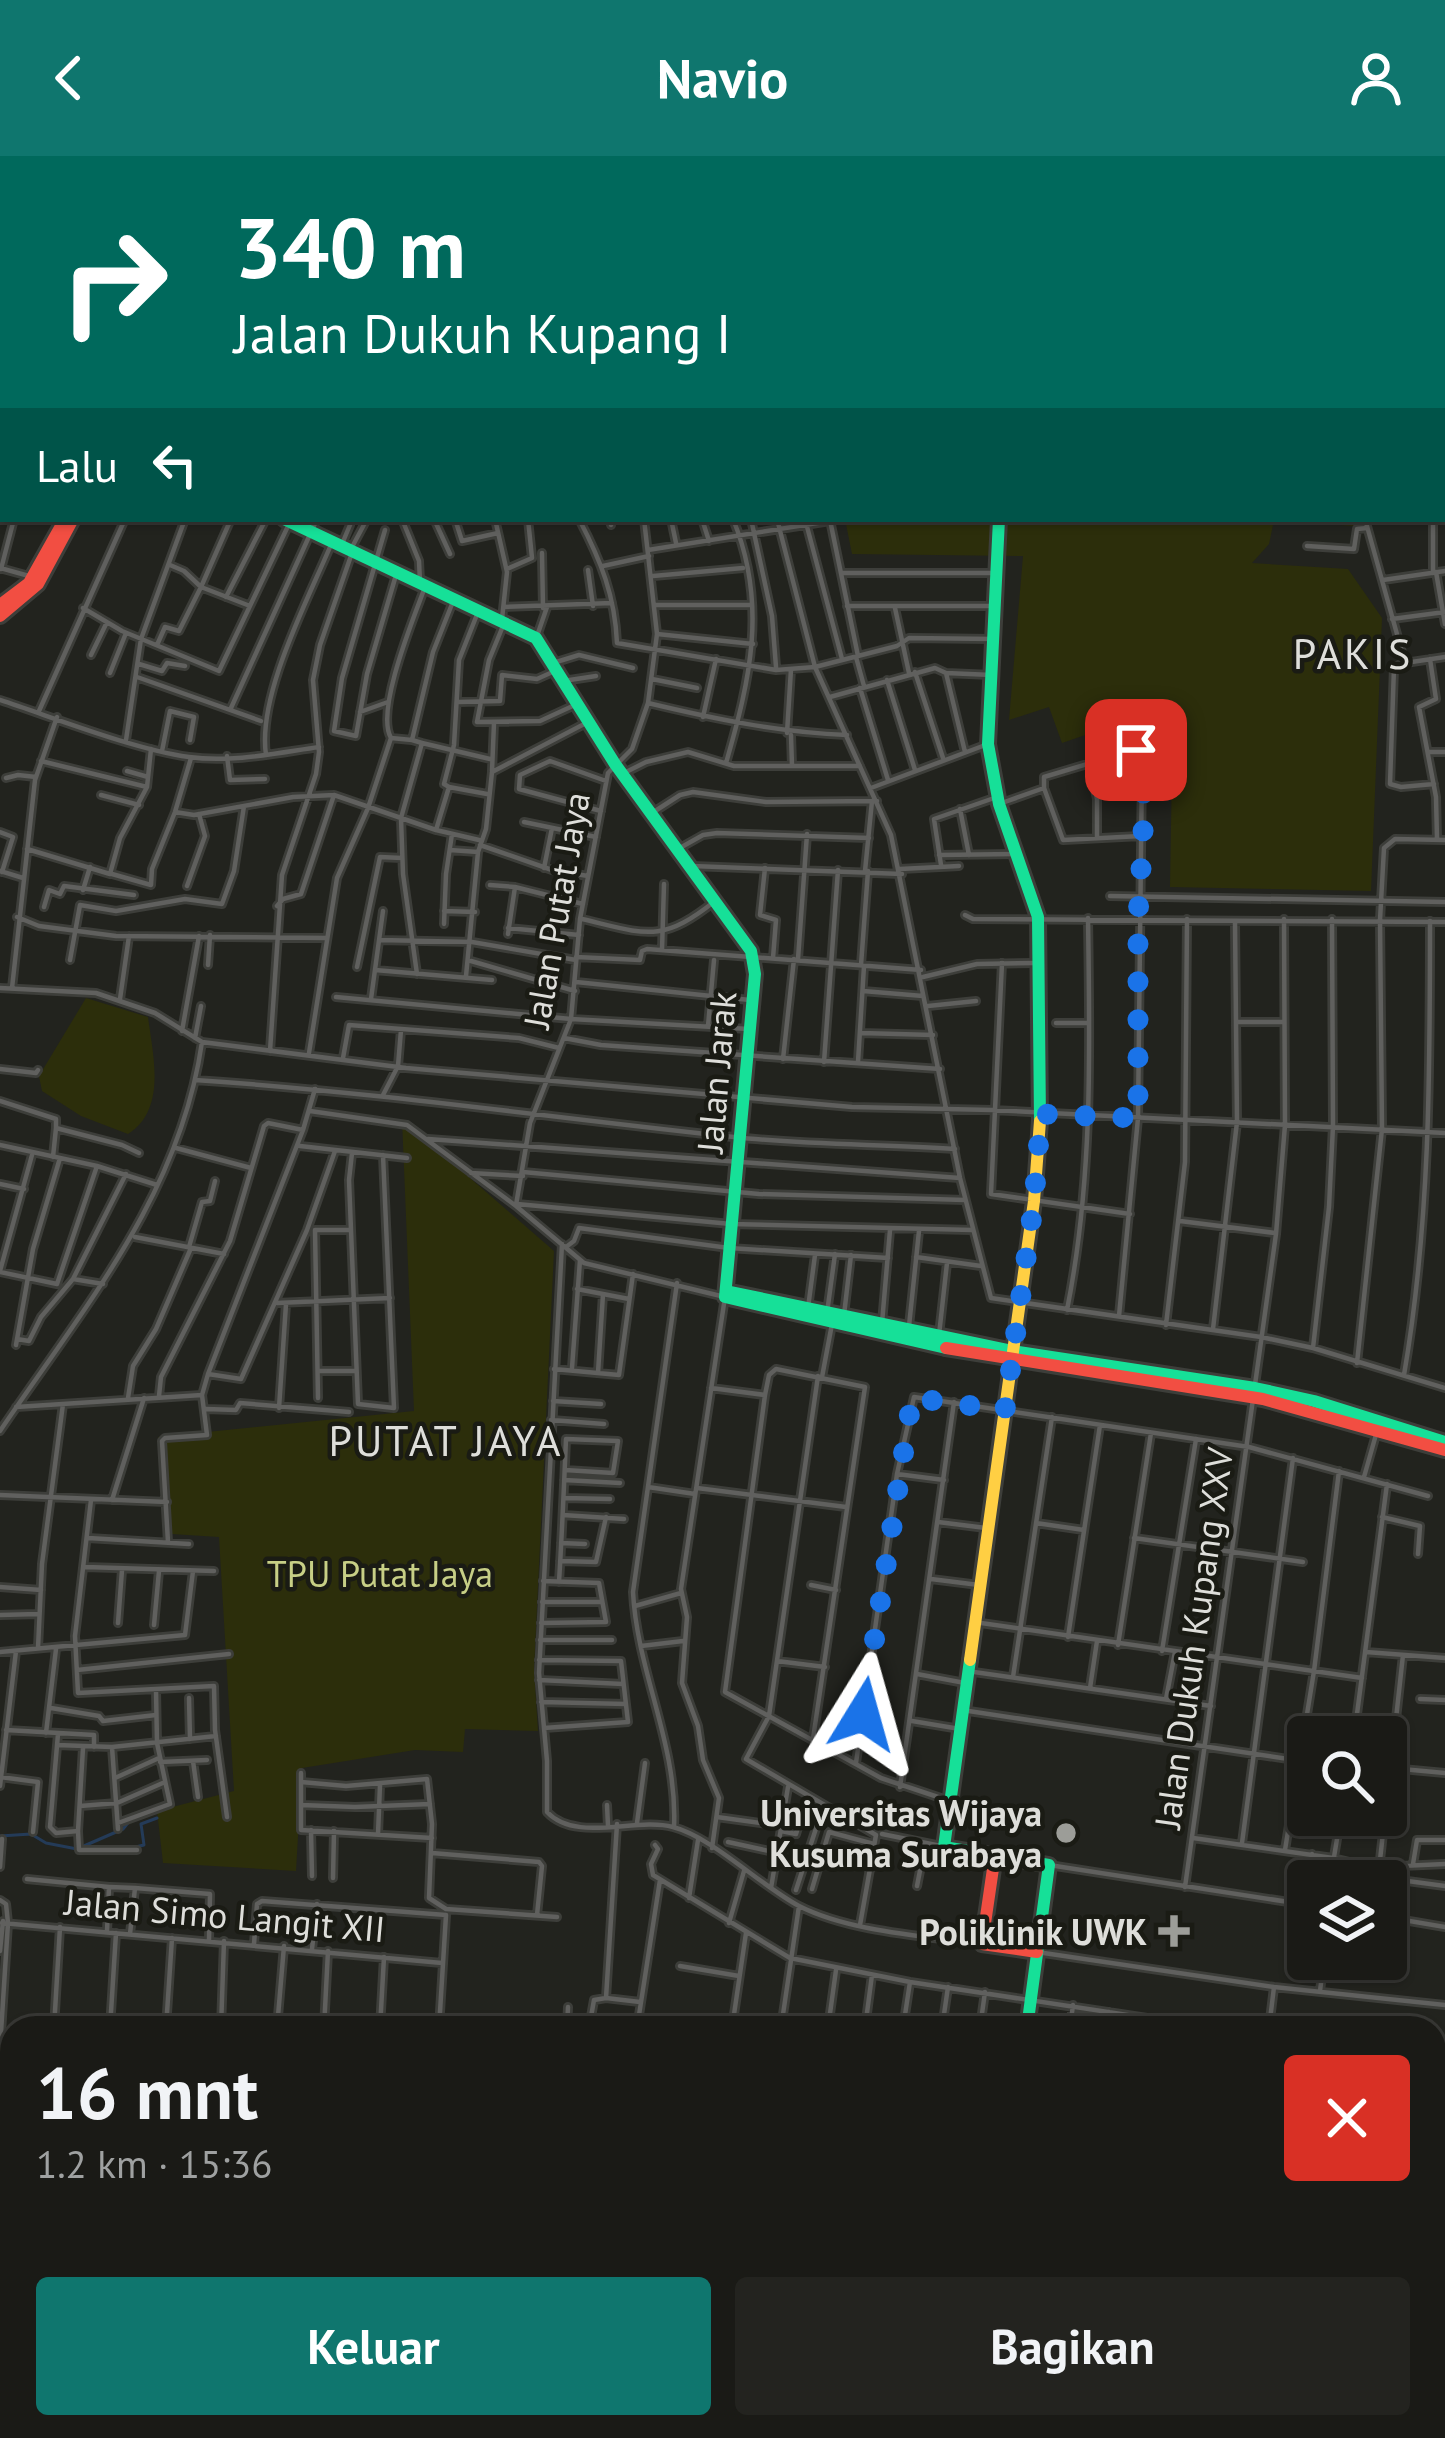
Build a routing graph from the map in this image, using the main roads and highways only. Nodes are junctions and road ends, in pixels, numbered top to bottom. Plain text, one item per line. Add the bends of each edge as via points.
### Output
1 (67, 522) edge
2 (68, 522) edge
3 (999, 522) edge
4 (315, 524) edge
5 (0, 605) edge
6 (0, 616) edge
7 (782, 1308) junction
8 (834, 1317) junction
9 (1012, 1356) junction
10 (1254, 1392) junction
11 (1445, 1446) edge
12 (995, 1855) junction
13 (1037, 1952) junction
14 (1029, 2016) edge

1 - 5 main road via 33,577
2 - 6 main road via 38,584
3 - 9 main road via 988,744 996,795 1038,917 1040,964 1041,1114
4 - 7 main road, Jalan Jarak via 396,575 504,616 536,638 754,959 726,1291
7 - 8 main road
7 - 8 main road
8 - 9 main road
8 - 9 main road
9 - 10 main road
9 - 12 main road via 944,1847
10 - 11 main road
10 - 11 main road via 1314,1401
12 - 13 main road via 1048,1865
12 - 13 main road via 982,1944
13 - 14 main road

